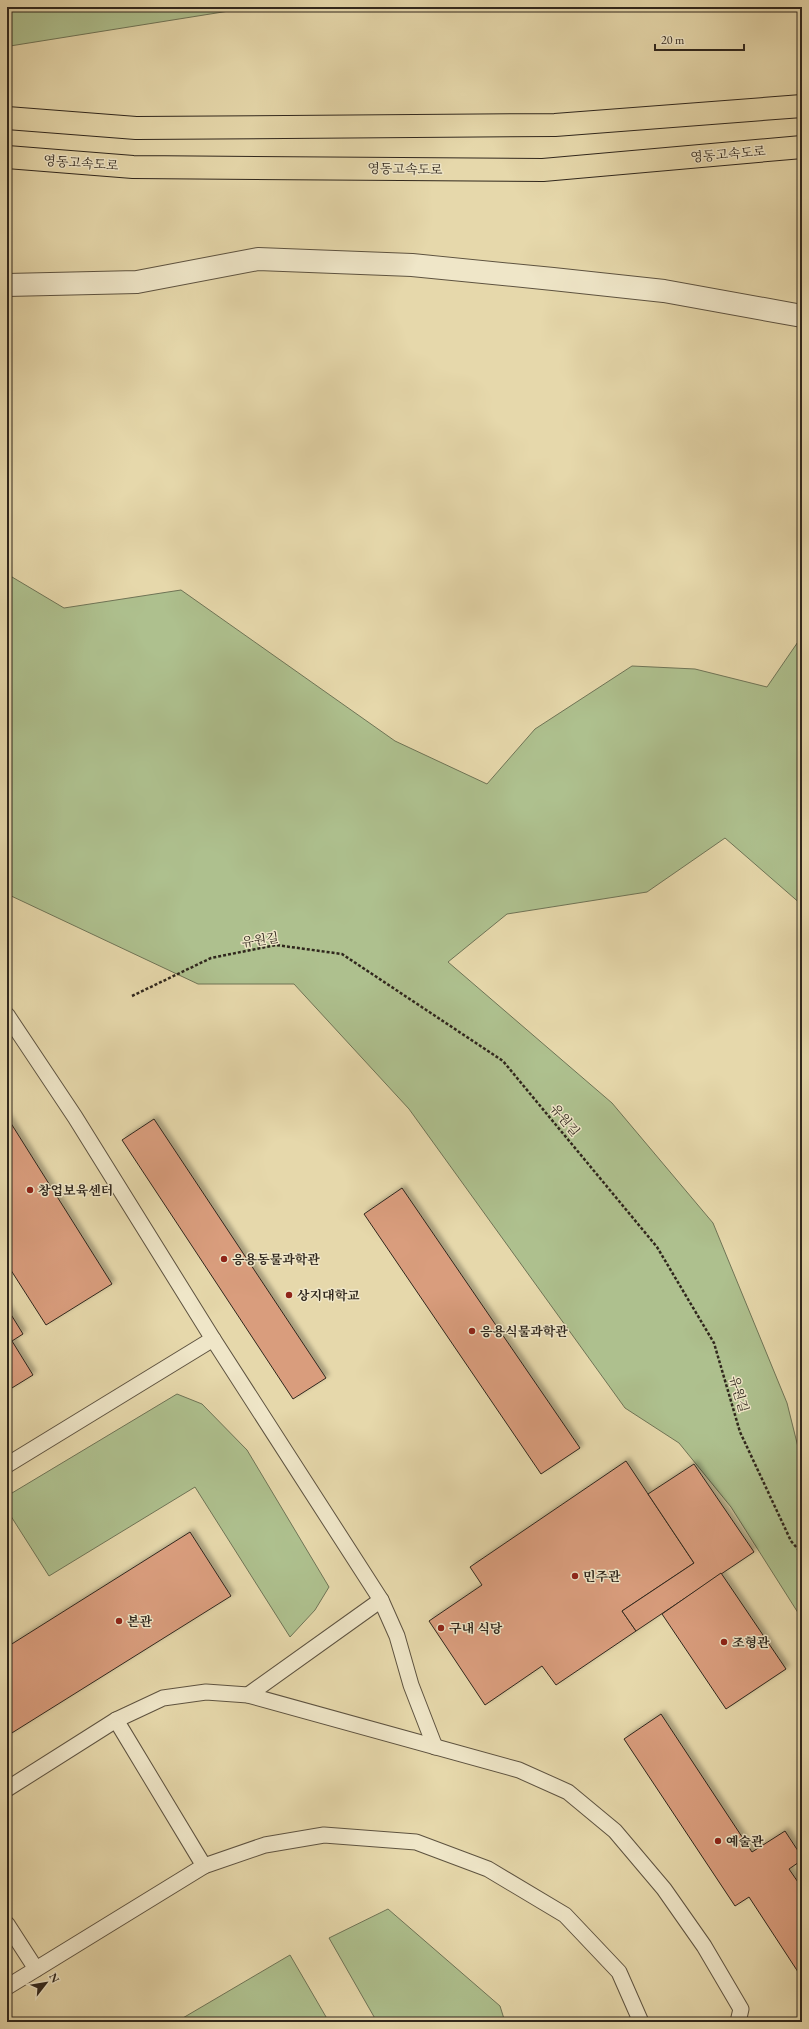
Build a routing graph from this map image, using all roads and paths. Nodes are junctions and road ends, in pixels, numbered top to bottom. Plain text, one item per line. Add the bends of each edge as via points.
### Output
1 (802, 106) edge
2 (7, 118) edge
3 (802, 147) edge
4 (7, 157) edge
5 (7, 285) edge
6 (802, 316) edge
7 (132, 996) dead end
8 (7, 1015) edge
9 (213, 1339) junction
10 (7, 1465) edge
11 (802, 1554) edge
12 (382, 1600) junction
13 (248, 1695) junction
14 (116, 1720) junction
15 (434, 1747) junction
16 (7, 1789) edge
17 (204, 1866) junction
18 (7, 1924) edge
19 (36, 1969) junction
20 (7, 1987) edge
21 (740, 2016) edge
22 (641, 2022) edge
23 (750, 2022) edge

1 - 2 highway via 555,125 136,128
3 - 4 highway, 영동고속도로 via 543,170 133,167
5 - 6 street via 137,282 258,259 296,260 412,265 664,291
7 - 11 path, 유원길 via 211,958 276,946 342,954 503,1061 657,1247 714,1343 740,1432 791,1541
8 - 9 lane via 75,1117
9 - 10 lane
9 - 12 lane
12 - 13 lane
12 - 15 lane via 397,1636 410,1685
13 - 14 lane via 206,1692 163,1698
13 - 15 lane
14 - 16 lane
14 - 17 lane
15 - 21 lane via 519,1770 568,1792 614,1831 664,1889 704,1946
17 - 19 lane
17 - 22 lane via 265,1845 324,1835 416,1842 488,1868 564,1916 619,1972
18 - 19 lane
19 - 20 lane
21 - 23 lane

